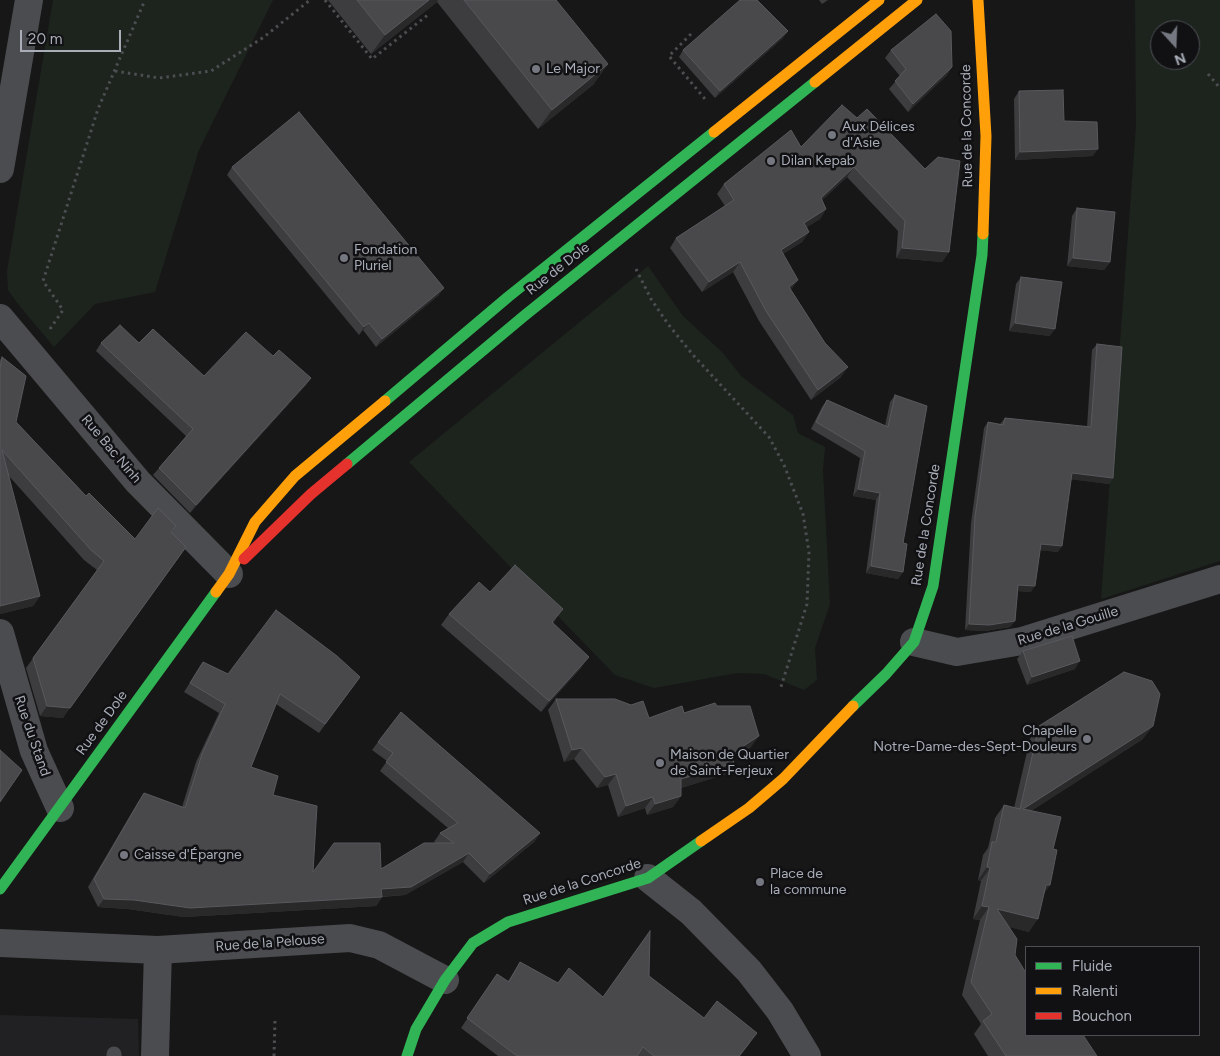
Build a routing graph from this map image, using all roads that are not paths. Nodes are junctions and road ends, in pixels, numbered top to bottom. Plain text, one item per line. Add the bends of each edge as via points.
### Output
1 (29, 0) edge
2 (878, 0) edge
3 (917, 0) edge
4 (978, 0) edge
5 (676, 161) junction
6 (719, 161) junction
7 (0, 169) edge
8 (658, 209) junction
9 (0, 318) edge
10 (228, 574) junction
11 (1220, 579) edge
12 (0, 633) edge
13 (914, 642) junction
14 (60, 808) junction
15 (648, 878) junction
16 (0, 889) edge
17 (0, 943) edge
18 (158, 950) junction
19 (445, 980) junction
20 (155, 1056) edge
21 (407, 1056) edge
22 (807, 1056) edge

1 - 7 street
2 - 5 main road, Rue de Dole
3 - 6 main road, Rue de Dole
4 - 13 main road, Rue de la Concorde via 986,136 982,255 933,586
5 - 6 lane
5 - 8 lane
5 - 10 main road, Rue de Dole via 295,476 255,522
6 - 8 main road, Rue de Dole
8 - 10 main road, Rue de Dole via 311,494
9 - 10 street, Rue Bac Ninh via 138,482
10 - 14 main road, Rue de Dole
11 - 13 street, Rue de la Gouille via 1022,641 957,652
12 - 14 street, Rue du Stand via 34,752
13 - 15 main road, Rue de la Concorde via 783,779 749,808
14 - 16 main road, Rue de Dole
15 - 19 main road, Rue de la Concorde via 508,922 473,943
15 - 22 street via 691,912 749,971 780,1011
17 - 18 street, Rue de la Pelouse
18 - 19 street, Rue de la Pelouse via 350,938 379,945
18 - 20 street
19 - 21 main road via 416,1028

